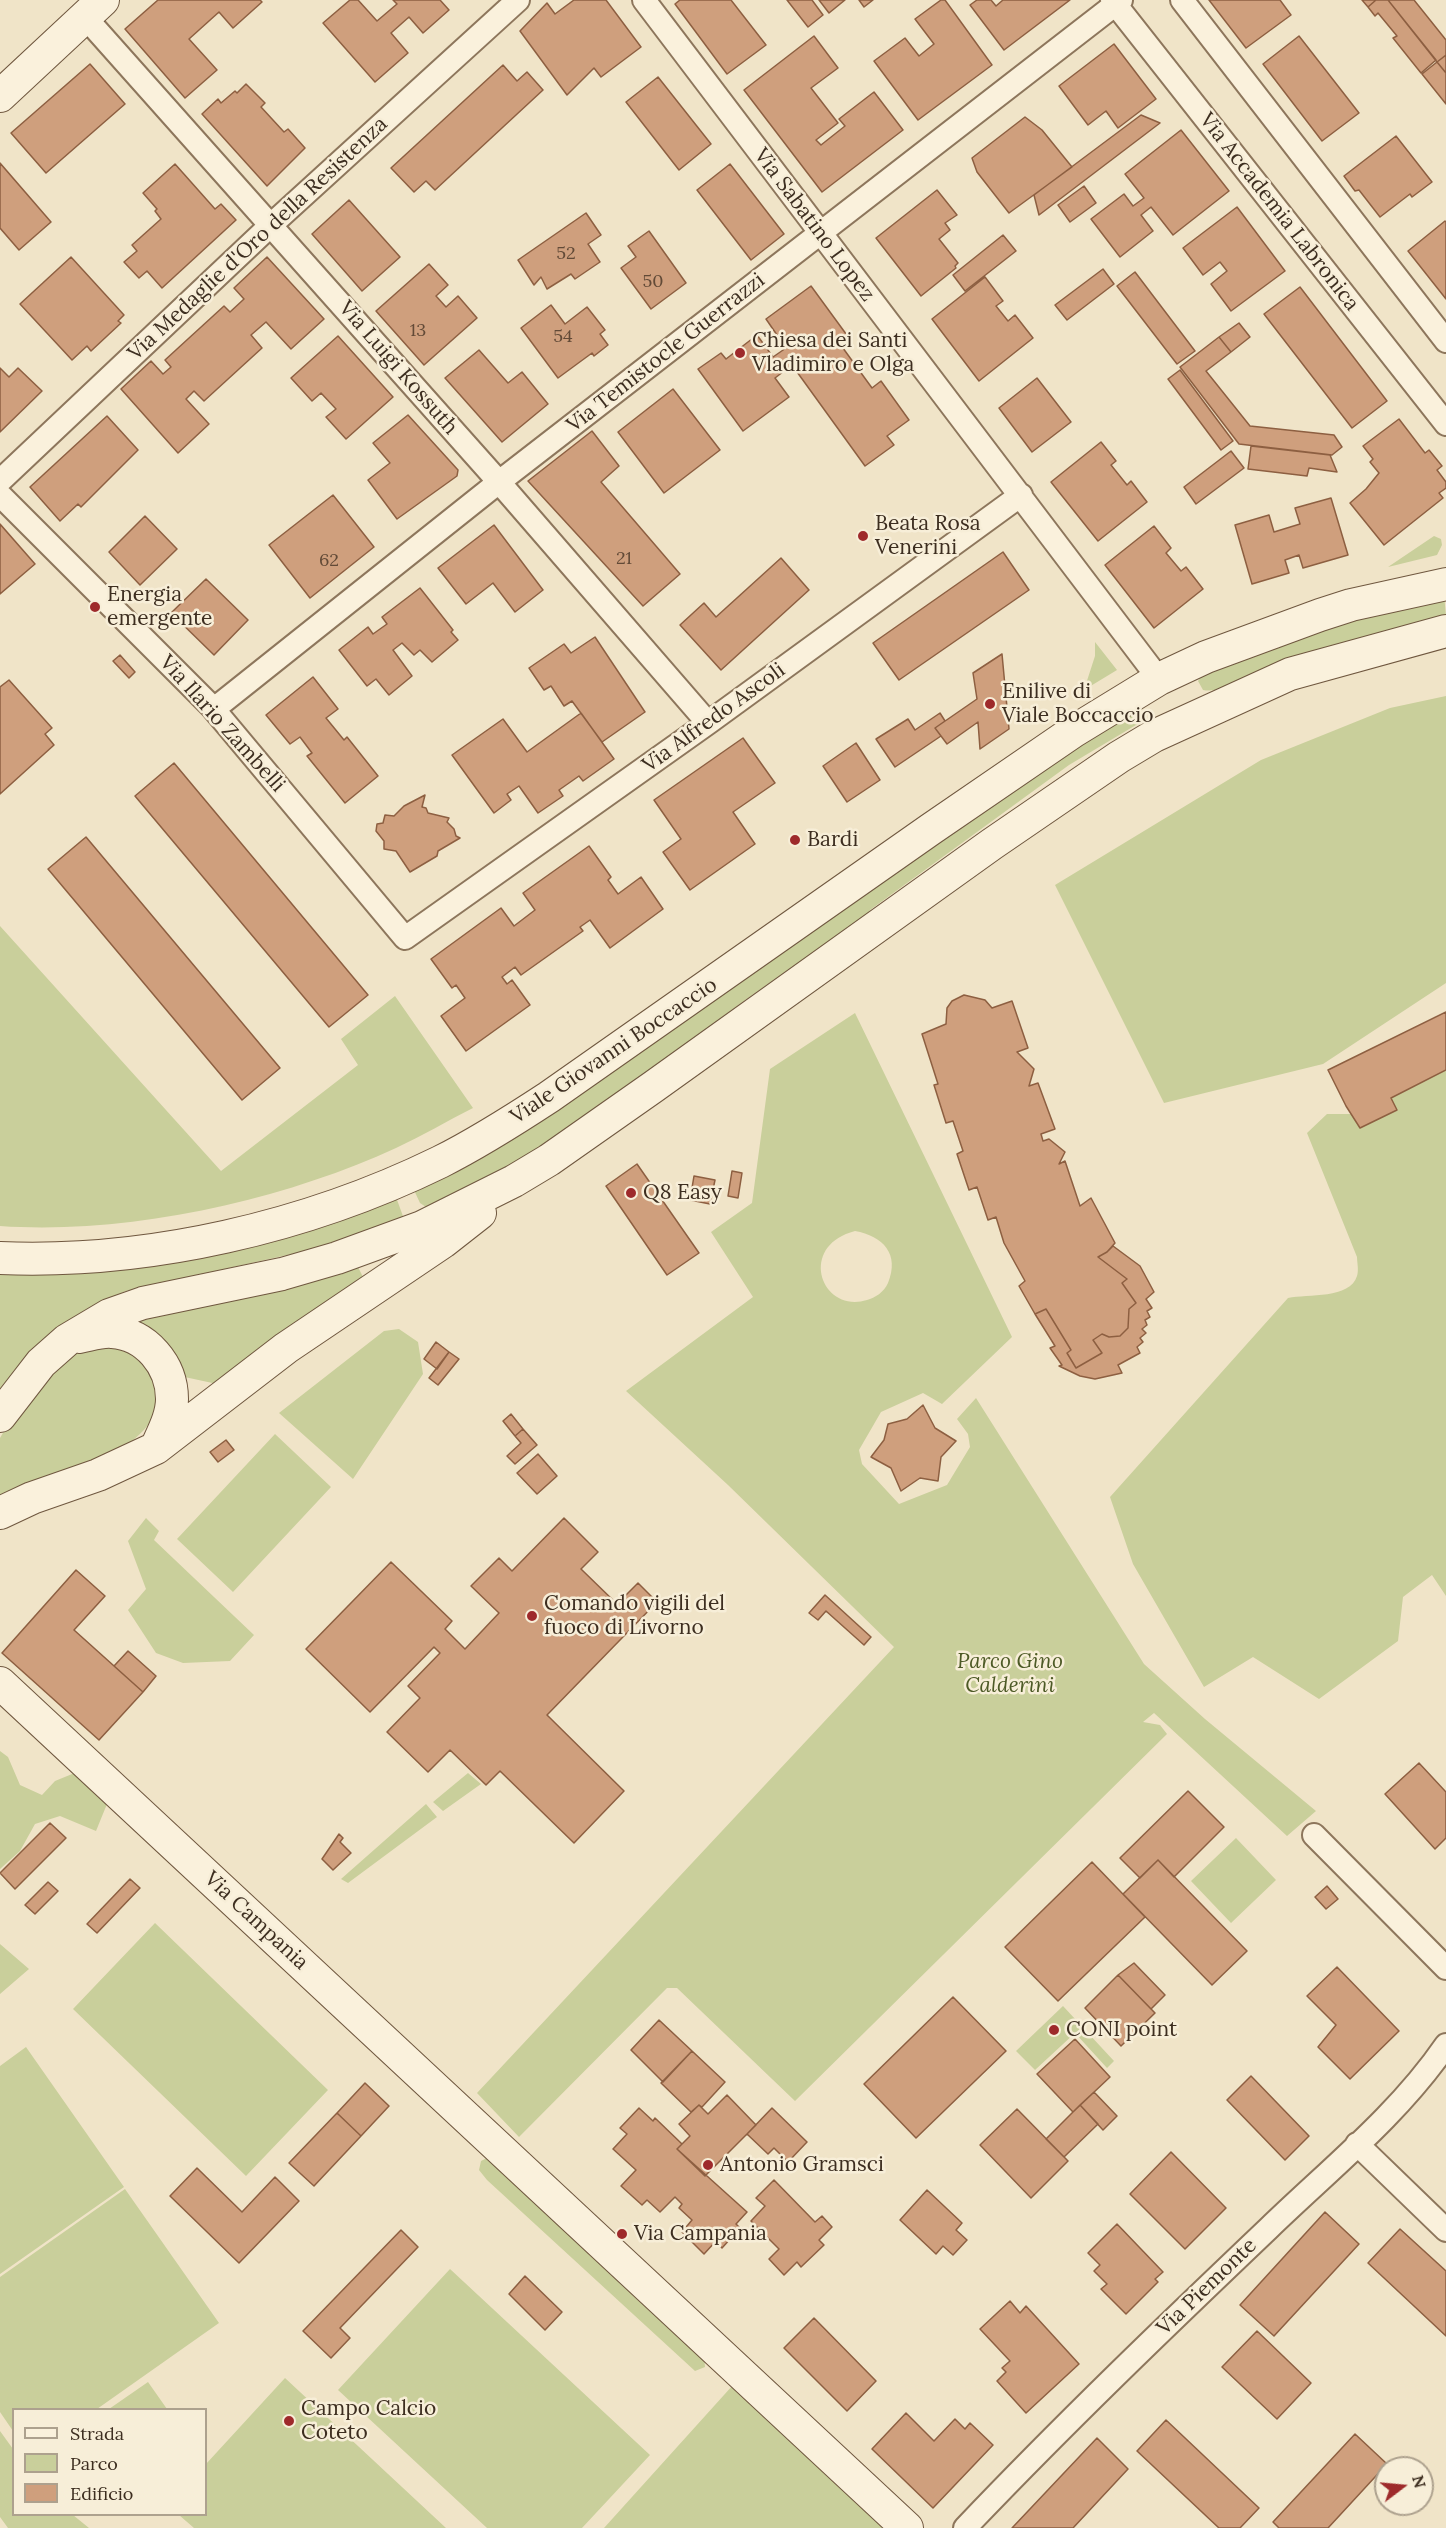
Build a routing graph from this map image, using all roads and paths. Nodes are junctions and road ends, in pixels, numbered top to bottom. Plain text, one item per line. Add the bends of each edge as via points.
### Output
1 (518, 0) edge
2 (644, 0) edge
3 (1182, 0) edge
4 (1116, 2) edge
5 (94, 8) edge
6 (0, 96) edge
7 (271, 225) junction
8 (820, 234) junction
9 (1446, 341) edge
10 (1446, 424) edge
11 (0, 481) edge
12 (499, 482) junction
13 (0, 495) edge
14 (1021, 495) junction
15 (1446, 584) edge
16 (1446, 631) edge
17 (1159, 678) junction
18 (214, 709) junction
19 (1183, 720) junction
20 (708, 723) junction
21 (405, 938) joint
22 (502, 1188) junction
23 (0, 1258) edge
24 (67, 1340) junction
25 (0, 1416) edge
26 (156, 1448) junction
27 (0, 1513) edge
28 (0, 1683) edge
29 (1314, 1835) dead end
30 (1446, 1968) edge
31 (1446, 2045) edge
32 (1357, 2144) junction
33 (1446, 2230) edge
34 (908, 2528) edge
35 (964, 2528) edge

1 - 7 street, Via Medaglie d'Oro della Resistenza
2 - 8 street, Via Sabatino Lopez
3 - 9 street
4 - 8 street, Via Temistocle Guerrazzi
4 - 10 street, Via Accademia Labronica
5 - 6 main road
5 - 7 street, Via Luigi Kossuth
7 - 11 street, Via Medaglie d'Oro della Resistenza
7 - 12 street, Via Luigi Kossuth
8 - 12 street, Via Temistocle Guerrazzi
8 - 14 street, Via Sabatino Lopez
12 - 18 street, Via Temistocle Guerrazzi
12 - 20 street, Via Luigi Kossuth
13 - 18 street, Via Ilario Zambelli
14 - 17 street, Via Sabatino Lopez
14 - 20 street, Via Alfredo Ascoli
15 - 17 main road, Viale Giovanni Boccaccio via 1320,615
16 - 19 main road via 1290,674
17 - 19 main road
17 - 23 main road, Viale Giovanni Boccaccio via 941,822 549,1097 441,1161 354,1199 256,1230 102,1255
18 - 21 street, Via Ilario Zambelli
19 - 22 main road via 1119,757 549,1160
20 - 21 street, Via Alfredo Ascoli
22 - 24 main road via 422,1227 338,1258 124,1308
22 - 26 main road via 468,1224 293,1342
24 - 25 main road via 27,1379
24 - 26 main road via 97,1333 122,1334 150,1347 159,1357 169,1376 172,1398
26 - 27 main road
28 - 34 main road, Via Campania
29 - 30 street
31 - 32 street, Via Piemonte via 1420,2081
32 - 33 street
32 - 35 street, Via Piemonte via 1144,2347

